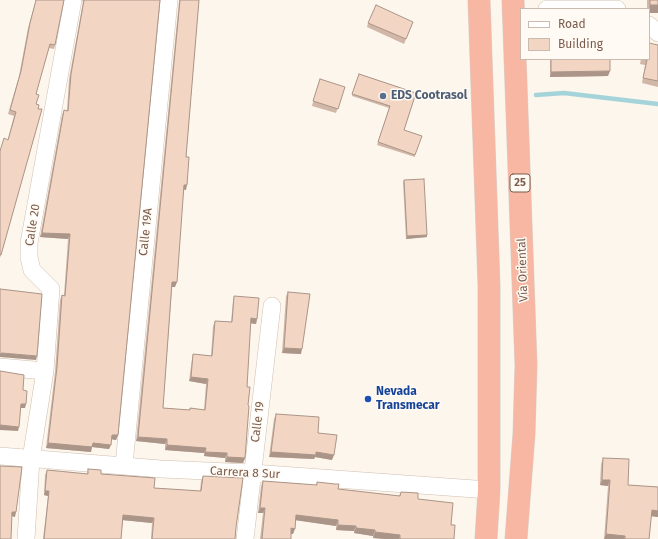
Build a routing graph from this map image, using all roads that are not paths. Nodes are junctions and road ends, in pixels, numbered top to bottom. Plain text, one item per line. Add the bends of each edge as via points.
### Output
1 (73, 0) edge
2 (168, 0) edge
3 (480, 0) edge
4 (516, 7) edge
5 (650, 26) edge
6 (658, 33) edge
7 (272, 306) dead end
8 (0, 367) edge
9 (45, 371) junction
10 (0, 456) edge
11 (31, 459) junction
12 (124, 465) junction
13 (252, 473) junction
14 (489, 490) junction
15 (26, 539) edge
16 (245, 539) edge
17 (486, 539) edge
18 (516, 539) edge

1 - 9 street, Calle 20 via 29,243 32,270 50,289
2 - 12 street, Calle 19A
3 - 14 highway via 489,285
4 - 18 highway, Vía Oriental / 25 via 526,365
5 - 6 street
7 - 13 street, Calle 19
8 - 9 street
9 - 11 street, Calle 20
10 - 11 street, Carrera 8 Sur
11 - 12 street, Carrera 8 Sur
11 - 15 street, Calle 20
12 - 13 street, Carrera 8 Sur
13 - 14 street, Carrera 8 Sur
13 - 16 street, Calle 19
14 - 17 highway

